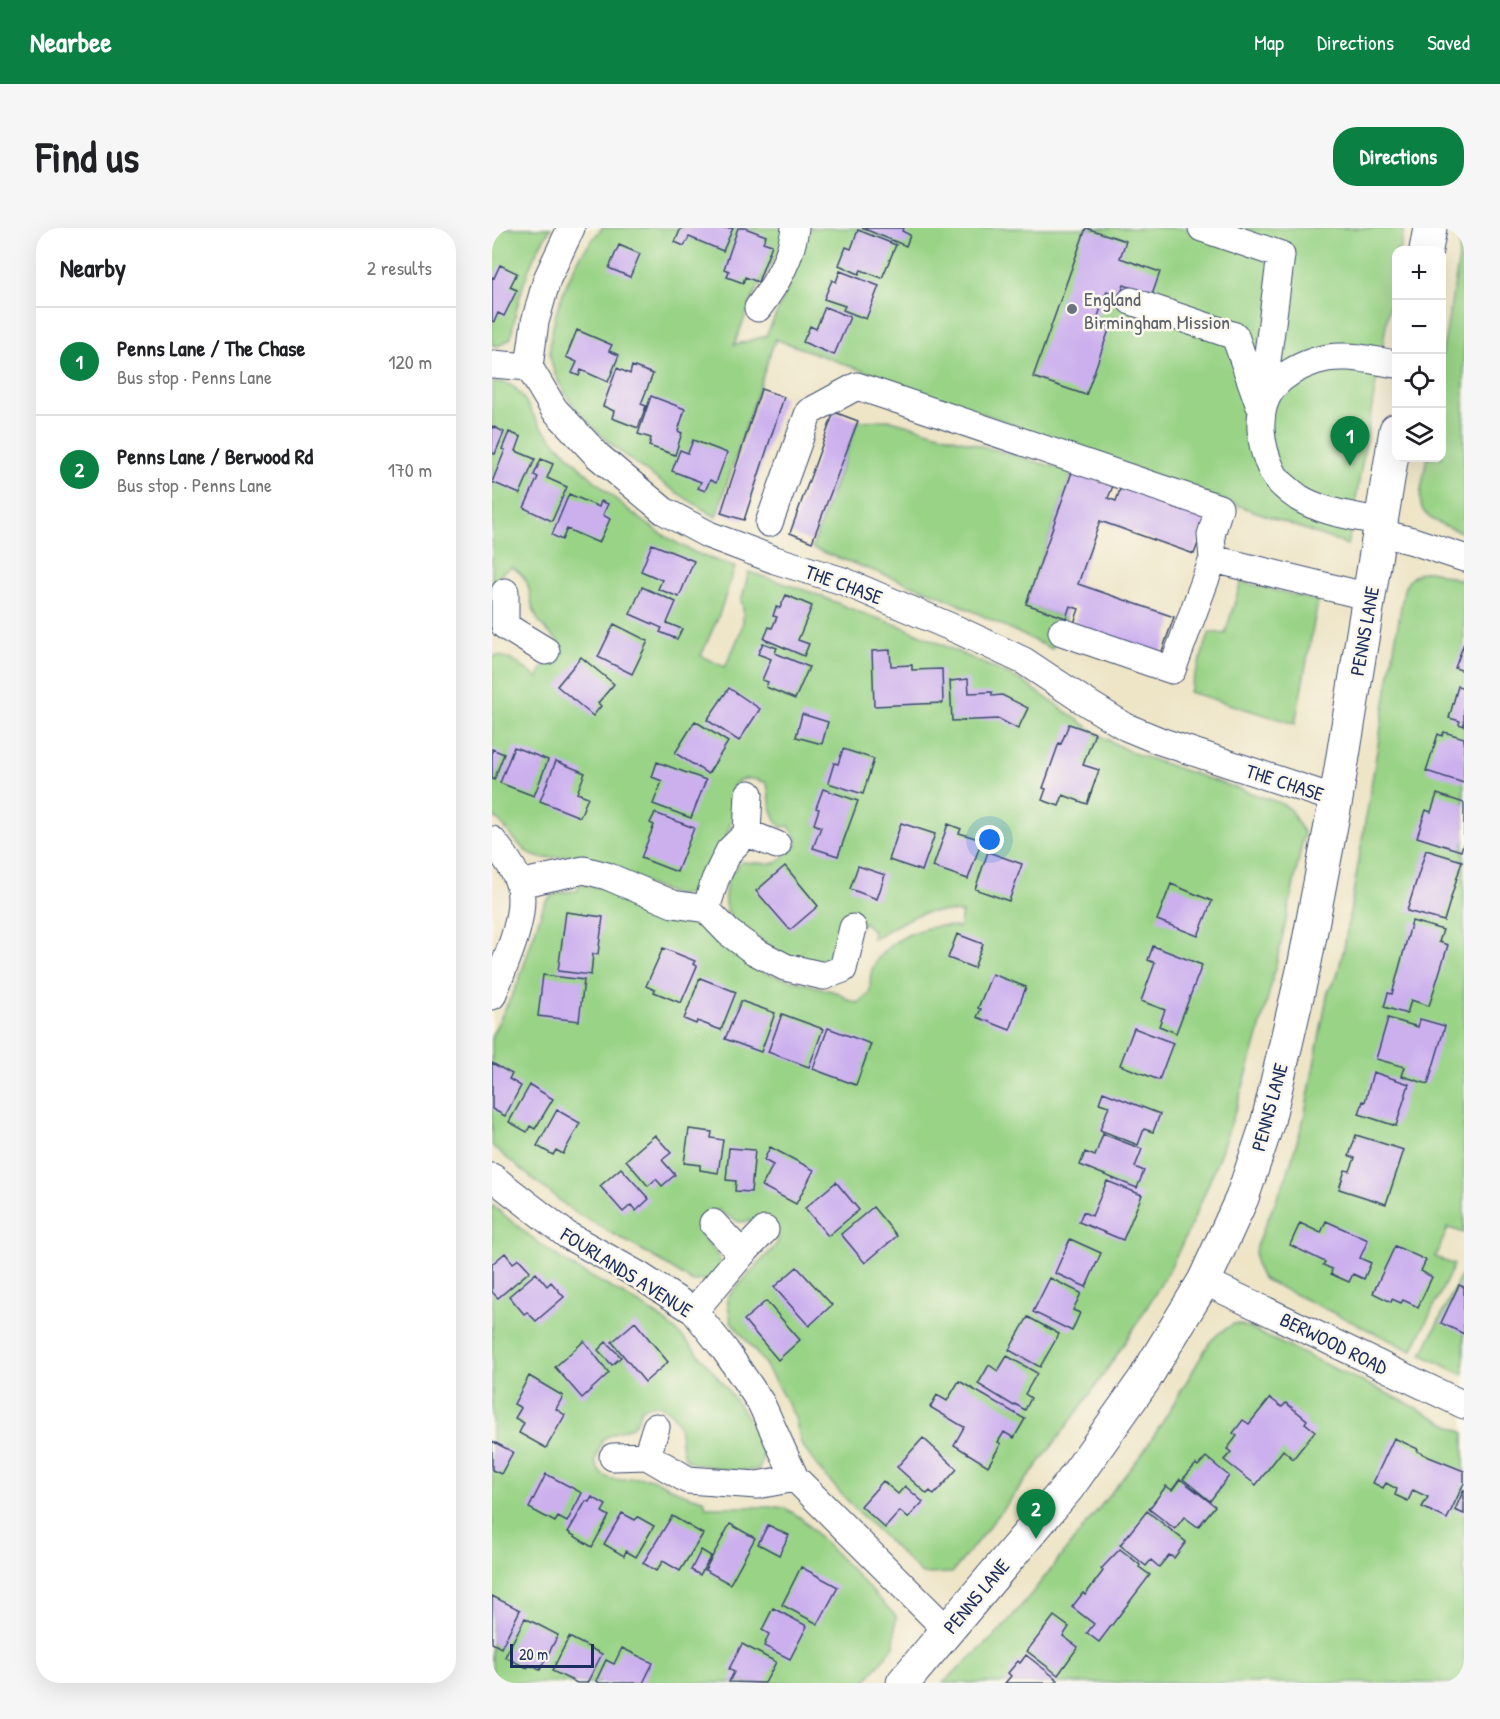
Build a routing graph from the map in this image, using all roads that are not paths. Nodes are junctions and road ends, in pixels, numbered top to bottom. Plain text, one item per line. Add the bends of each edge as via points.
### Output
1 (571, 228) edge
2 (795, 228) edge
3 (1202, 228) edge
4 (1430, 228) edge
5 (1427, 246) edge
6 (1131, 301) dead end
7 (758, 308) dead end
8 (1392, 363) edge
9 (492, 364) edge
10 (529, 368) junction
11 (1261, 410) junction
12 (1392, 458) edge
13 (769, 523) dead end
14 (1382, 528) junction
15 (1464, 558) edge
16 (1213, 559) junction
17 (505, 592) dead end
18 (1370, 597) junction
19 (498, 632) edge
20 (1062, 632) dead end
21 (546, 651) dead end
22 (748, 794) dead end
23 (1336, 799) junction
24 (747, 833) junction
25 (492, 840) edge
26 (777, 844) dead end
27 (519, 884) junction
28 (706, 909) junction
29 (853, 928) dead end
30 (492, 996) edge
31 (492, 1177) edge
32 (713, 1223) dead end
33 (765, 1230) dead end
34 (742, 1254) junction
35 (1204, 1281) junction
36 (694, 1311) junction
37 (1464, 1405) edge
38 (656, 1427) dead end
39 (647, 1455) junction
40 (613, 1457) dead end
41 (795, 1478) junction
42 (947, 1630) junction
43 (903, 1683) edge

1 - 10 street via 547,279 535,322
2 - 7 street via 781,274
3 - 11 street via 1281,255
4 - 5 main road
6 - 11 street via 1235,336
8 - 11 street via 1347,357 1318,360 1296,368 1273,387
9 - 10 street
10 - 23 street, THE CHASE via 554,409 598,456 664,511 709,535 843,581 1024,660 1126,726 1160,741
11 - 14 street via 1262,442 1274,475 1299,498
12 - 14 main road, PENNS LANE
13 - 16 street via 809,412 857,386 1219,508 1211,535
14 - 15 street
14 - 18 main road, PENNS LANE
16 - 18 street
16 - 20 street via 1172,670
17 - 19 street
18 - 23 main road, PENNS LANE
19 - 21 street
22 - 24 street
23 - 35 main road, PENNS LANE via 1305,962 1268,1121 1242,1198
24 - 26 street
24 - 28 street via 729,851
25 - 27 street
27 - 28 street via 584,870 674,903
27 - 30 street via 520,910 514,937
28 - 29 street via 754,951 785,967 824,976 850,976
31 - 36 street, FOURLANDS AVENUE via 567,1235
32 - 34 street
33 - 34 street
34 - 36 street
35 - 37 street, BERWOOD ROAD
35 - 42 main road, PENNS LANE via 1144,1380 1069,1486
36 - 41 street, FOURLANDS AVENUE via 761,1402
38 - 39 street
39 - 40 street
39 - 41 street via 688,1480 757,1485
41 - 42 street, FOURLANDS AVENUE
42 - 43 main road, PENNS LANE

